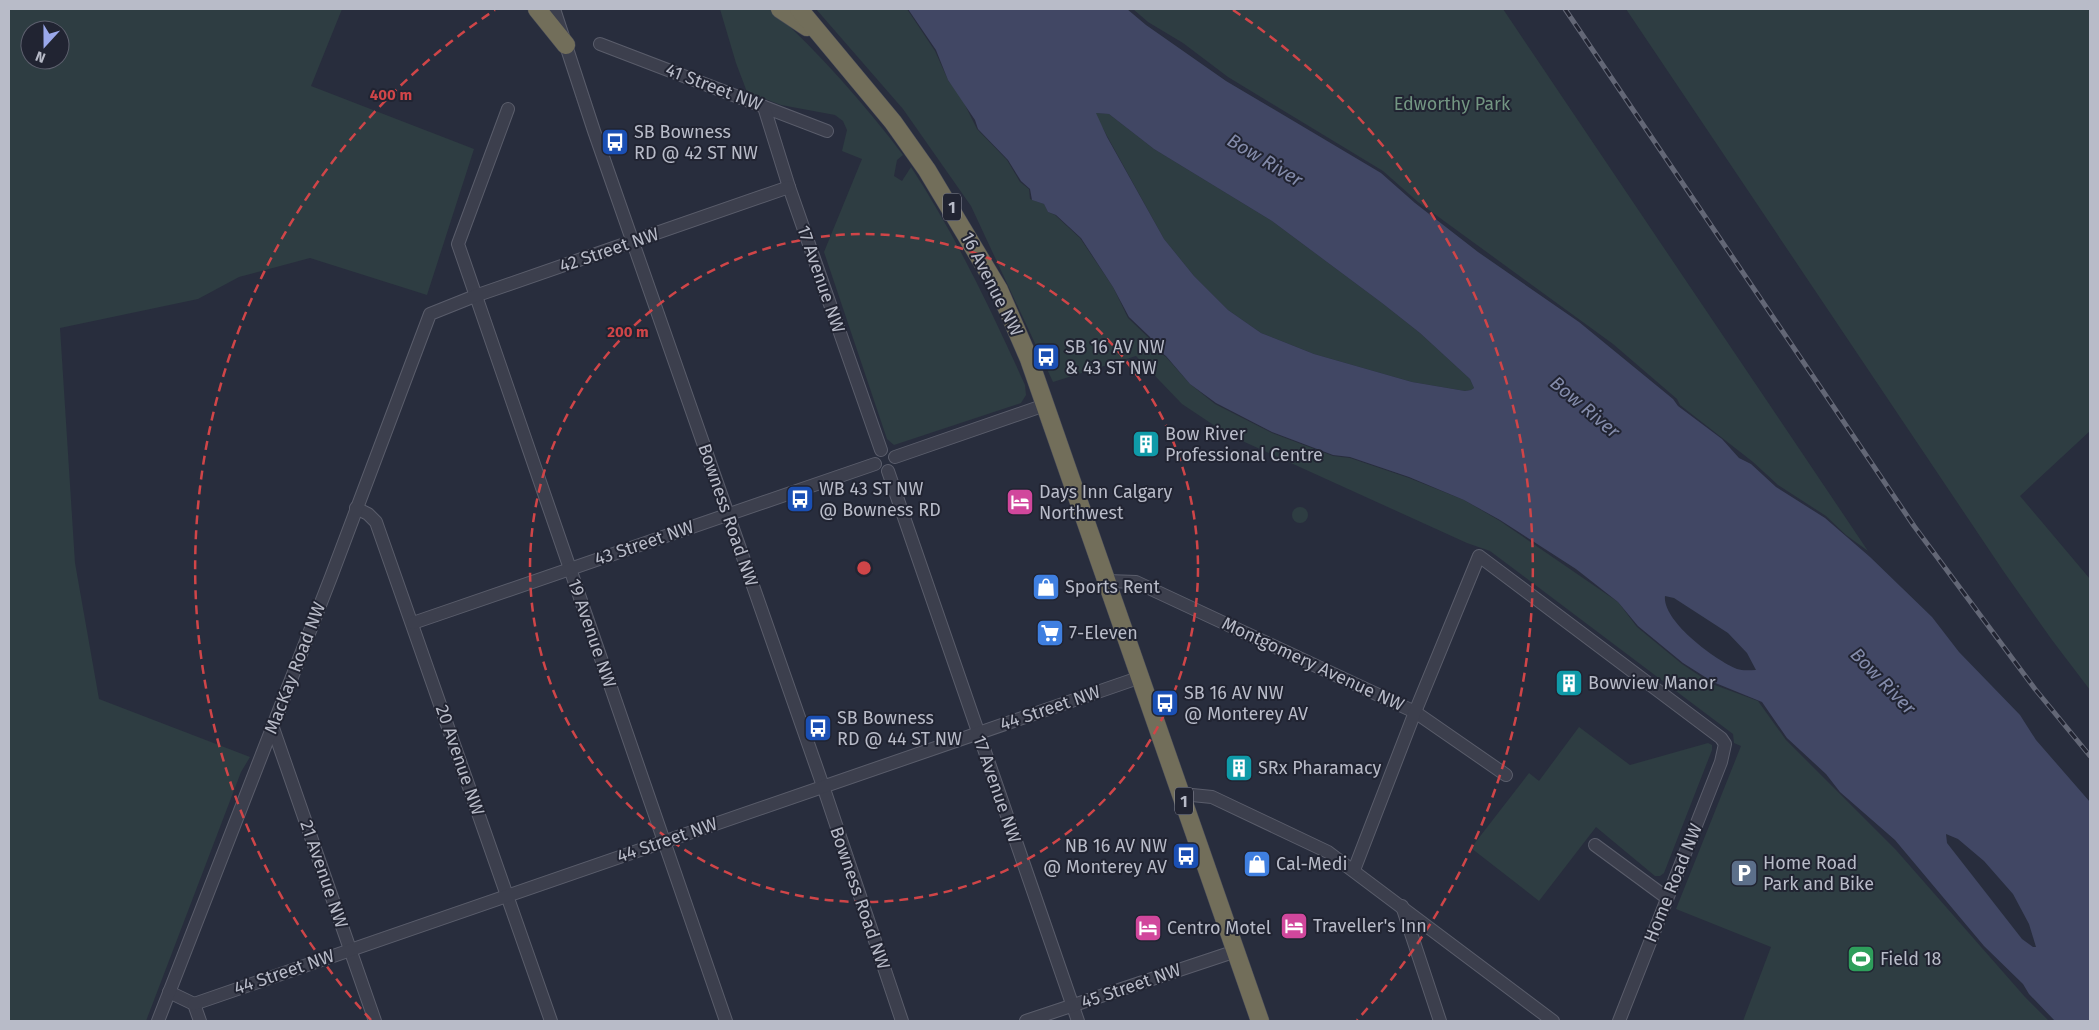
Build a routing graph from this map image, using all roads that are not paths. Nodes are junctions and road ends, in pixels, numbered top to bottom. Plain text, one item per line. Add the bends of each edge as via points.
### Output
1 (537, 9) edge
2 (554, 9) edge
3 (780, 9) edge
4 (799, 9) edge
5 (818, 34) junction
6 (600, 44) dead end
7 (566, 45) junction
8 (764, 107) junction
9 (508, 109) dead end
10 (827, 131) dead end
11 (789, 187) junction
12 (633, 241) junction
13 (476, 296) junction
14 (430, 314) joint
15 (1045, 405) junction
16 (881, 450) junction
17 (896, 457) junction
18 (875, 464) junction
19 (888, 470) junction
20 (356, 508) junction
21 (727, 514) junction
22 (570, 568) junction
23 (1108, 581) junction
24 (414, 622) junction
25 (1141, 677) junction
26 (1415, 712) junction
27 (273, 728) junction
28 (978, 733) junction
29 (1506, 775) dead end
30 (823, 786) junction
31 (1182, 794) junction
32 (664, 841) junction
33 (1595, 845) dead end
34 (1354, 870) junction
35 (507, 895) junction
36 (1667, 898) junction
37 (1402, 906) junction
38 (350, 950) junction
39 (1236, 951) junction
40 (169, 992) junction
41 (194, 1004) junction
42 (1072, 1006) junction
43 (158, 1021) edge
44 (200, 1021) edge
45 (375, 1021) edge
46 (551, 1021) edge
47 (726, 1021) edge
48 (902, 1021) edge
49 (1026, 1021) edge
50 (1078, 1021) edge
51 (1260, 1021) edge
52 (1440, 1021) edge
53 (1553, 1021) edge
54 (1619, 1021) edge

1 - 7 highway
2 - 7 street, Bowness Road NW
3 - 5 highway, 16 Avenue NW / 1
4 - 5 highway, 16 Avenue NW / 1
5 - 15 highway, 16 Avenue NW / 1 via 893,122 952,209 999,290
6 - 8 street, 41 Street NW
7 - 12 street, Bowness Road NW
8 - 10 street, 41 Street NW
8 - 11 street, 17 Avenue NW
9 - 13 street, 19 Avenue NW via 458,244
11 - 12 street, 42 Street NW
11 - 16 street, 17 Avenue NW
12 - 13 street, 42 Street NW
12 - 21 street, Bowness Road NW
13 - 14 street, 42 Street NW
13 - 22 street, 19 Avenue NW
14 - 20 street, MacKay Road NW
15 - 17 street
15 - 23 highway, 16 Avenue NW / 1
16 - 17 street via 888,450
16 - 18 street via 874,457
17 - 19 street via 895,464
18 - 19 street via 879,469
18 - 21 street, 43 Street NW
19 - 28 street, 17 Avenue NW
20 - 24 street, 20 Avenue NW via 376,522
20 - 27 street, MacKay Road NW
21 - 22 street, 43 Street NW
21 - 30 street, Bowness Road NW
22 - 24 street, 43 Street NW
22 - 32 street, 19 Avenue NW
23 - 25 highway, 16 Avenue NW / 1
23 - 26 street, Montgomery Avenue NW via 1136,582
24 - 35 street, 20 Avenue NW
25 - 28 street, 44 Street NW
25 - 31 highway, 16 Avenue NW / 1
26 - 29 street, Montgomery Avenue NW
26 - 34 street
26 - 36 street, Home Road NW via 1480,556 1725,744
27 - 38 street, 21 Avenue NW
27 - 40 street, MacKay Road NW
28 - 30 street, 44 Street NW
28 - 42 street, 17 Avenue NW
30 - 32 street, 44 Street NW
30 - 48 street, Bowness Road NW
31 - 34 street via 1212,797 1328,852
31 - 39 highway, 16 Avenue NW / 1
32 - 35 street, 44 Street NW
32 - 47 street, 19 Avenue NW
33 - 36 street
34 - 37 street
35 - 38 street, 44 Street NW
35 - 46 street, 20 Avenue NW
36 - 54 street, Home Road NW
37 - 52 street
37 - 53 street
38 - 41 street, 44 Street NW
38 - 45 street, 21 Avenue NW
39 - 42 street, 45 Street NW
39 - 51 highway, 16 Avenue NW / 1
40 - 41 street
40 - 43 street, MacKay Road NW
41 - 44 street
42 - 49 street, 45 Street NW
42 - 50 street, 17 Avenue NW

